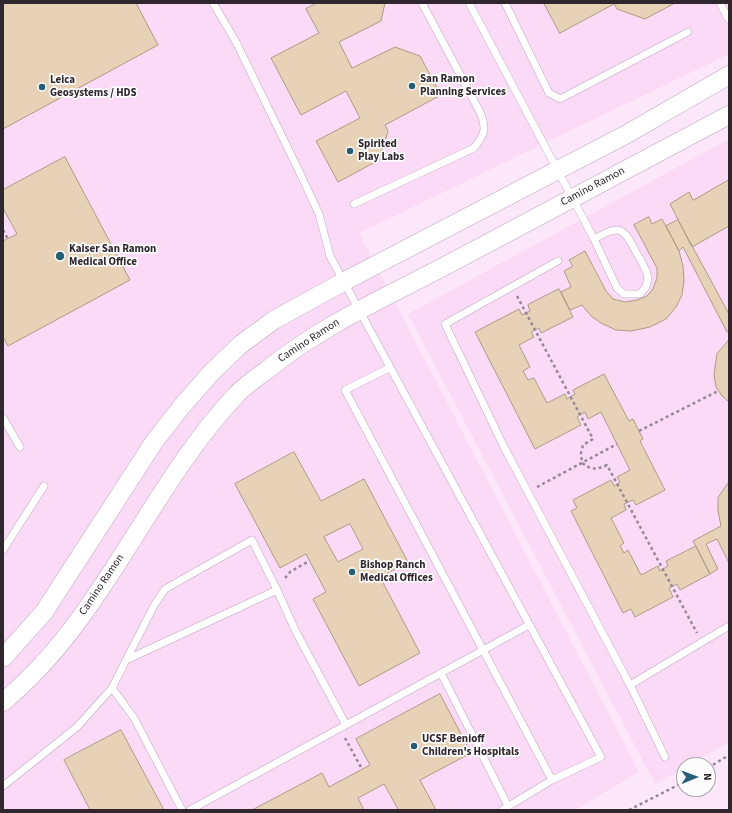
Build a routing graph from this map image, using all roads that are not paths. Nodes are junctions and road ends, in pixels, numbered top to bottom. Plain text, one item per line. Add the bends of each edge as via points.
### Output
1 (213, 3) edge
2 (422, 3) edge
3 (468, 3) edge
4 (505, 3) edge
5 (720, 3) edge
6 (729, 20) edge
7 (688, 32) dead end
8 (729, 76) edge
9 (729, 115) edge
10 (557, 169) junction
11 (572, 198) junction
12 (354, 204) dead end
13 (594, 239) junction
14 (558, 261) dead end
15 (343, 282) junction
16 (358, 310) junction
17 (390, 368) junction
18 (3, 418) edge
19 (20, 447) dead end
20 (44, 486) dead end
21 (3, 550) edge
22 (277, 590) junction
23 (529, 624) junction
24 (729, 626) edge
25 (483, 650) junction
26 (3, 658) edge
27 (126, 660) junction
28 (441, 672) junction
29 (630, 685) junction
30 (112, 688) junction
31 (3, 702) edge
32 (343, 726) junction
33 (665, 757) dead end
34 (552, 780) junction
35 (3, 786) edge
36 (508, 806) junction
37 (182, 810) edge
38 (190, 810) edge
39 (502, 810) edge

1 - 15 lane via 236,42 319,214 330,256
2 - 12 lane via 480,112 485,124 483,137 474,148
3 - 10 lane
4 - 7 lane via 549,93 560,99
5 - 6 lane
8 - 10 street via 627,134
9 - 11 street, Camino Ramon
10 - 11 lane
10 - 15 street
11 - 13 lane
11 - 16 street, Camino Ramon
13 - 13 lane via 617,288 624,294 640,294 646,287 648,277 628,235 621,230 609,230
14 - 29 lane via 445,324 527,492
15 - 16 lane
15 - 26 street via 274,320 236,350 191,395 154,442 44,612
16 - 17 lane
16 - 31 street, Camino Ramon via 290,352 239,392 196,441 79,620 51,657 22,687
17 - 23 lane
17 - 25 lane via 345,390
18 - 19 lane
20 - 21 lane
22 - 27 lane
22 - 27 lane via 252,540 166,589 155,604
22 - 32 lane
23 - 25 lane
23 - 34 lane via 601,757
24 - 29 lane
25 - 28 lane
25 - 34 lane
27 - 30 lane
28 - 32 lane
28 - 36 lane
29 - 33 lane
30 - 35 lane via 77,727
30 - 37 lane via 134,718
32 - 38 lane
34 - 36 lane
36 - 39 lane

